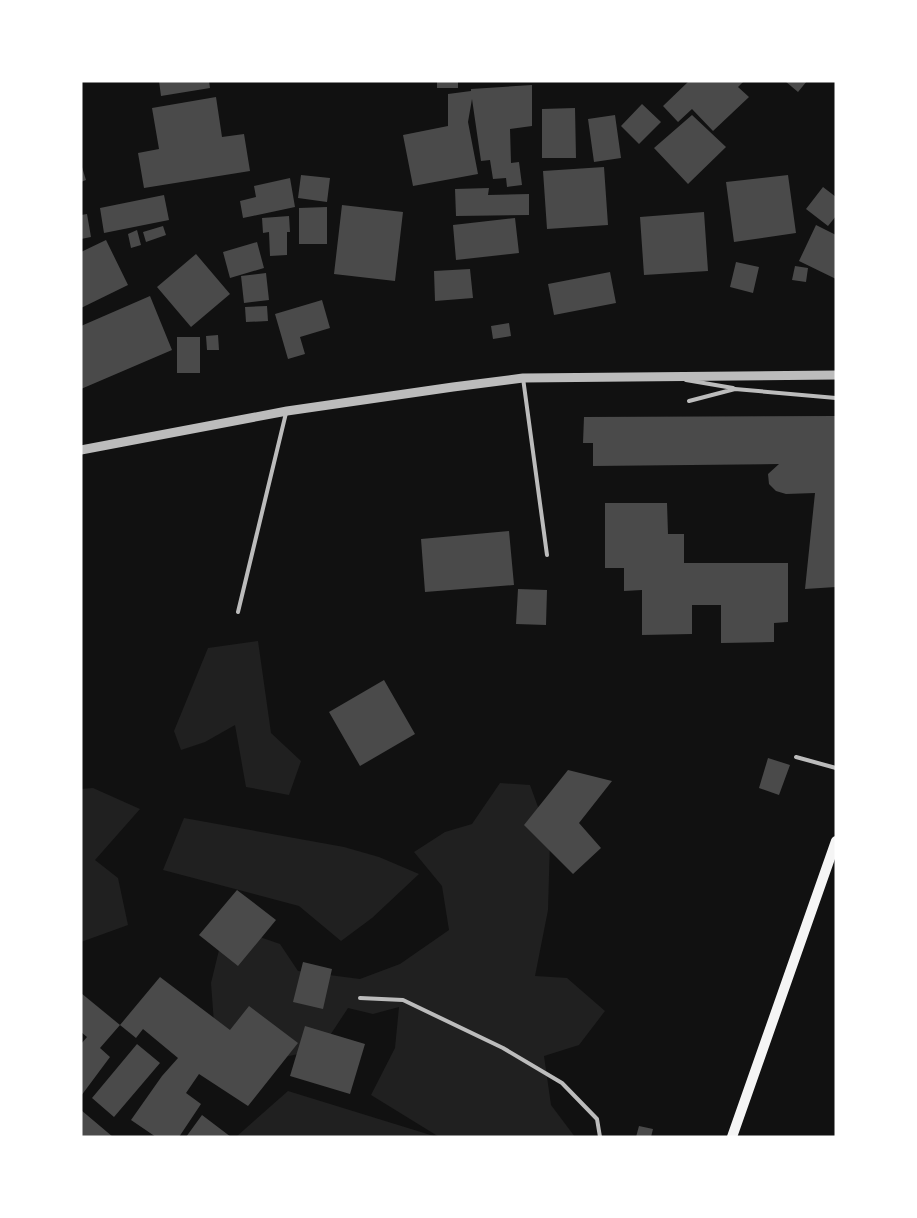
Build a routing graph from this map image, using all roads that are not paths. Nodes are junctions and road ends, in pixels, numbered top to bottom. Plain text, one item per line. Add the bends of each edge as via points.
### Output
1 (836, 375) edge
2 (666, 376) junction
3 (523, 378) junction
4 (735, 389) junction
5 (836, 398) edge
6 (689, 400) dead end
7 (287, 411) junction
8 (81, 450) edge
9 (547, 555) dead end
10 (238, 612) dead end
11 (796, 757) dead end
12 (836, 768) edge
13 (836, 841) edge
14 (360, 998) dead end
15 (600, 1137) edge
16 (732, 1137) edge

1 - 2 street
2 - 3 street
2 - 4 lane
3 - 7 street
3 - 9 lane
4 - 5 lane
4 - 6 lane
7 - 8 street
7 - 10 lane
11 - 12 lane
13 - 16 main road
14 - 15 lane via 403,1000 502,1048 562,1083 598,1119

